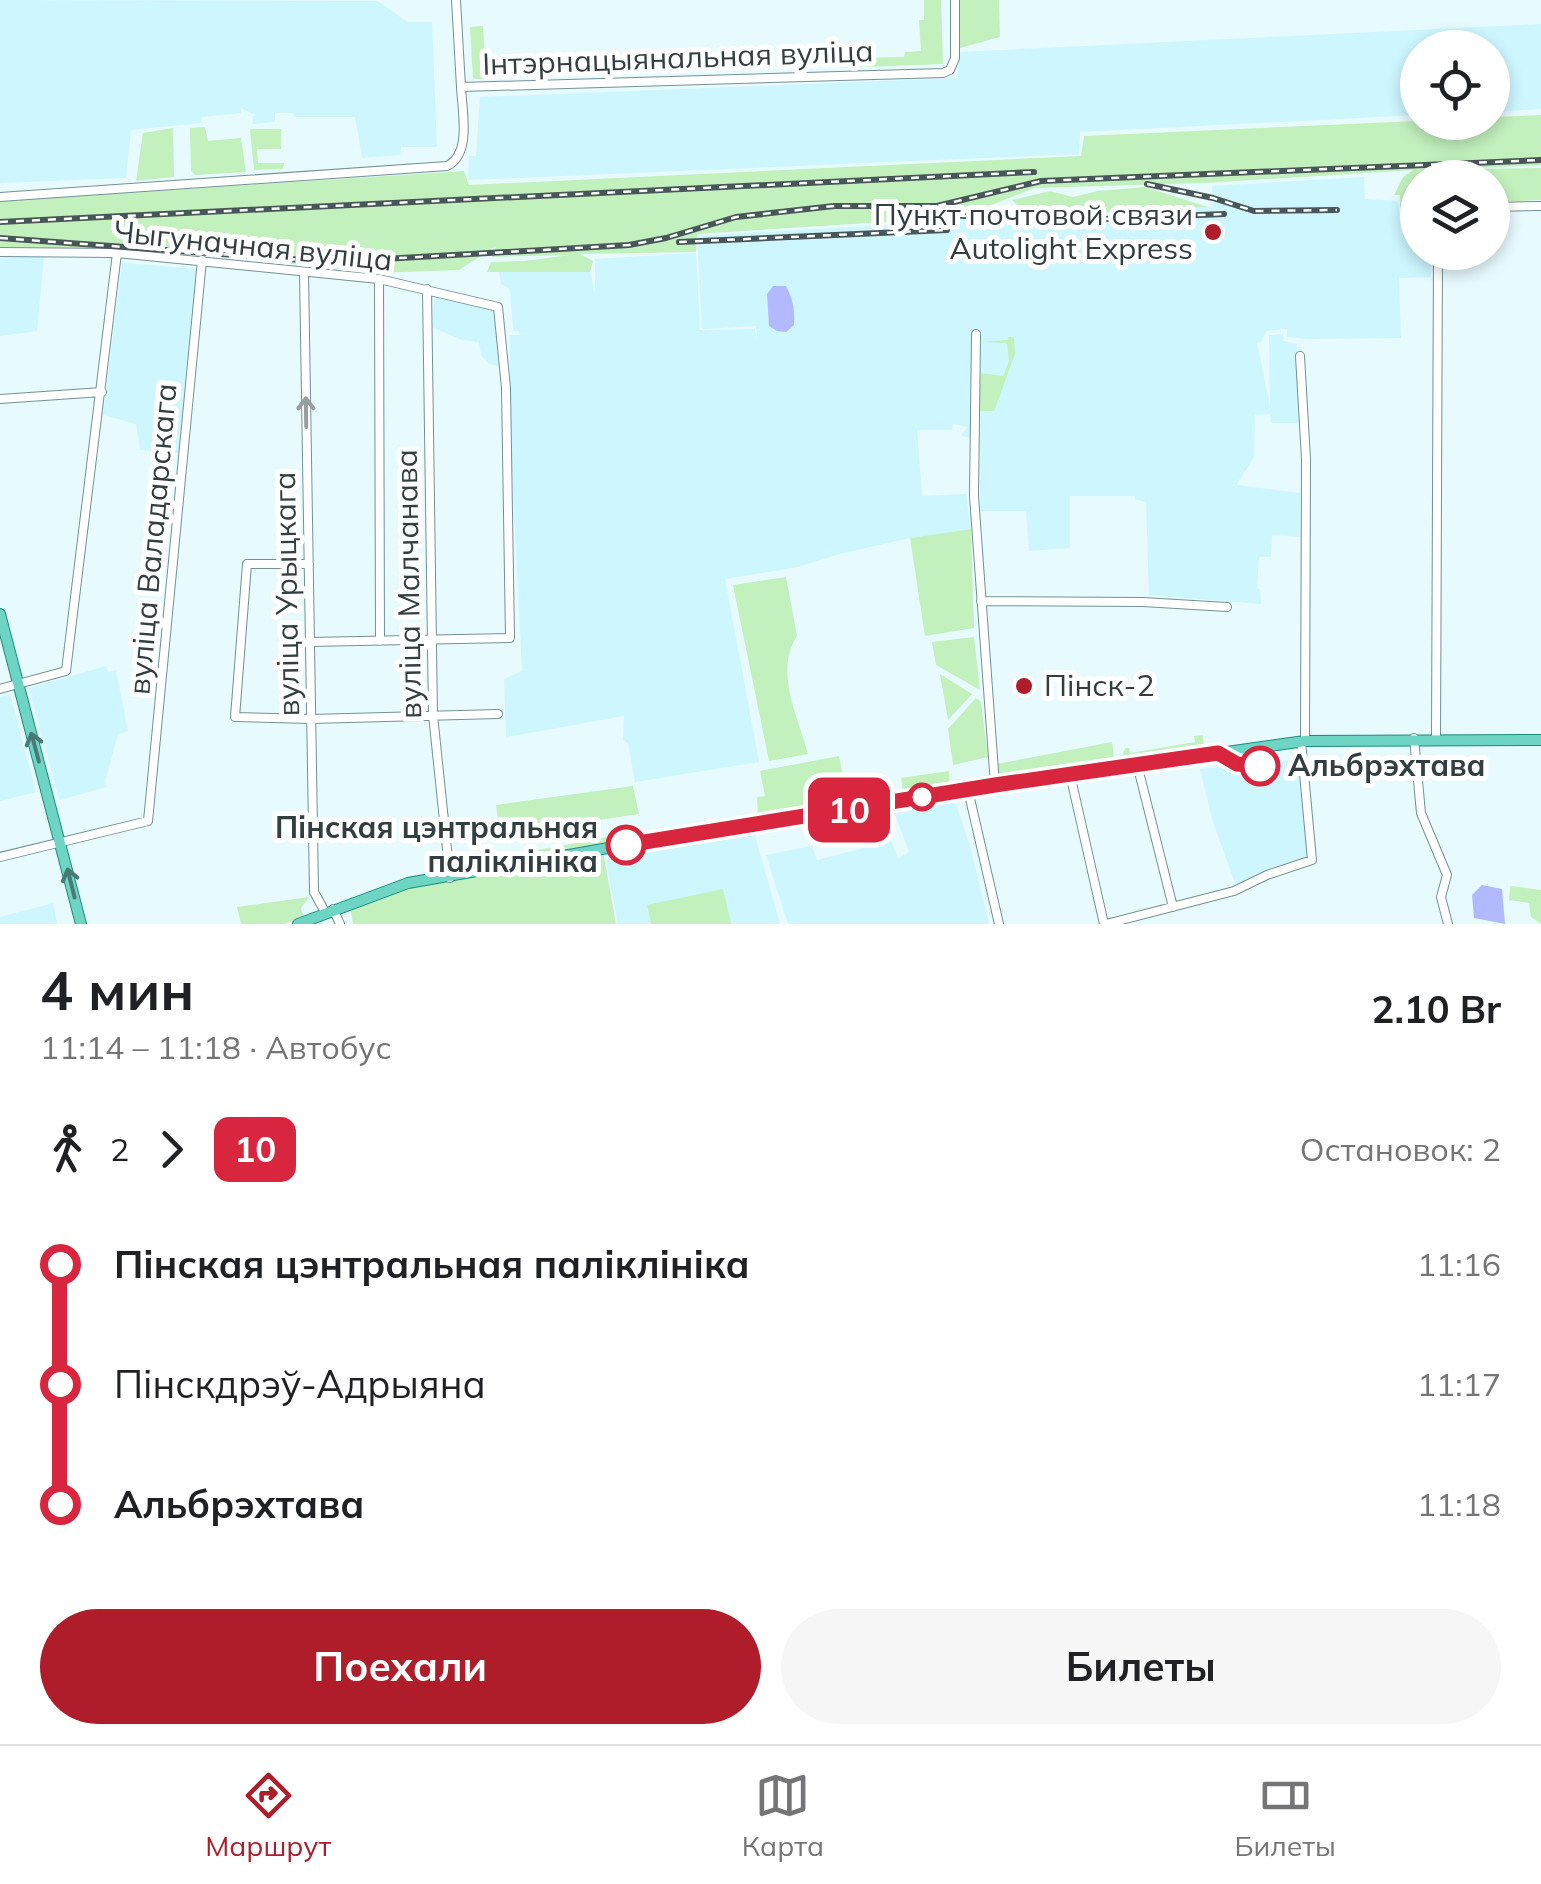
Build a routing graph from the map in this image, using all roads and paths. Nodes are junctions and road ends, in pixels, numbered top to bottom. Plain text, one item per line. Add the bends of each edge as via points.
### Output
1 (456, 0) edge
2 (955, 0) edge
3 (461, 88) junction
4 (0, 197) edge
5 (1541, 206) edge
6 (1510, 207) edge
7 (0, 252) edge
8 (117, 254) junction
9 (202, 260) junction
10 (1438, 270) edge
11 (304, 272) junction
12 (380, 279) junction
13 (426, 289) junction
14 (976, 334) dead end
15 (1300, 356) dead end
16 (102, 392) junction
17 (0, 399) edge
18 (309, 564) junction
19 (982, 601) junction
20 (1227, 607) dead end
21 (0, 614) edge
22 (433, 640) junction
23 (380, 641) junction
24 (309, 642) junction
25 (19, 684) junction
26 (0, 689) edge
27 (498, 714) dead end
28 (433, 715) junction
29 (311, 719) junction
30 (1414, 738) junction
31 (1440, 738) junction
32 (1541, 740) edge
33 (1303, 741) junction
34 (1137, 764) junction
35 (1070, 774) junction
36 (995, 785) junction
37 (968, 790) junction
38 (60, 841) junction
39 (0, 857) edge
40 (450, 878) junction
41 (1173, 906) junction
42 (329, 910) junction
43 (82, 924) edge
44 (298, 924) edge
45 (340, 924) edge
46 (999, 924) edge
47 (1105, 924) edge
48 (1448, 924) edge

1 - 3 street
2 - 3 street, Інтэрнацыянальная вуліца via 950,70
3 - 4 street, Інтэрнацыянальная вуліца via 462,150 447,166
5 - 6 street
7 - 8 street, Чыгуначная вуліца
8 - 9 street, Чыгуначная вуліца
8 - 16 street
9 - 11 street, Чыгуначная вуліца
9 - 38 street, вуліца Валадарскага via 148,822
10 - 31 street
11 - 12 street, Чыгуначная вуліца
18 -> 11 street, вуліца Урыцкага
12 - 13 street, Чыгуначная вуліца
12 - 23 street
13 - 22 street, вуліца Малчанава
13 - 22 street, Чыгуначная вуліца via 498,307 506,388 510,638
14 - 19 street via 974,496
15 - 33 street via 1306,459
16 - 17 street
16 - 25 street via 66,672
18 - 24 street, вуліца Урыцкага
18 - 29 street via 247,564 234,717
19 - 20 street
19 - 36 street
21 - 25 main road
22 - 23 street
22 - 28 street, вуліца Малчанава
23 - 24 street
24 - 29 street, вуліца Урыцкага
25 - 26 street
38 -> 25 main road
27 - 28 street
28 - 29 street
28 - 40 street, вуліца Малчанава
29 - 42 street, вуліца Урыцкага via 314,892
30 - 31 main road
30 - 33 main road
30 - 48 street via 1422,813 1447,875 1441,897
31 - 32 main road
33 - 34 main road
33 - 41 street via 1312,860 1234,892
34 - 35 main road
34 - 41 street
35 - 36 main road
35 - 47 street
36 - 37 main road
37 - 40 main road
37 - 46 street
38 - 39 street
43 -> 38 main road
40 - 42 main road via 396,885
41 - 47 street
42 - 44 main road
42 - 45 street, вуліца Урыцкага

